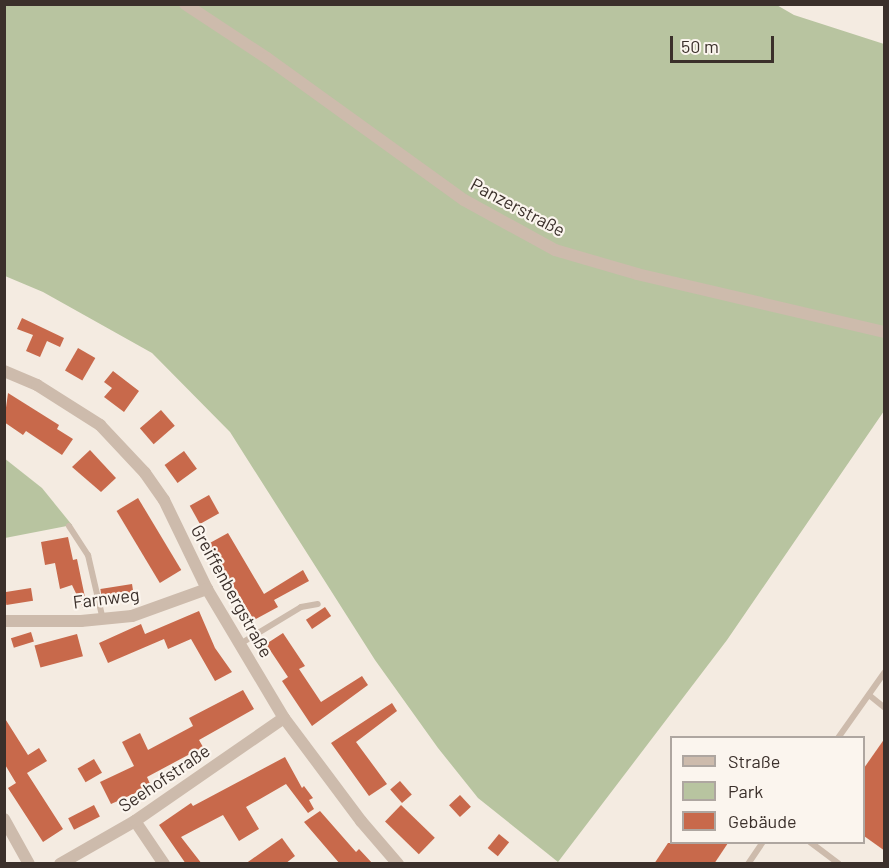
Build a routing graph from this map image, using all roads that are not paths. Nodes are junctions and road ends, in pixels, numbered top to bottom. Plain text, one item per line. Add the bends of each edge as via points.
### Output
1 (185, 4) edge
2 (885, 332) edge
3 (4, 371) edge
4 (69, 526) dead end
5 (207, 589) junction
6 (318, 604) dead end
7 (103, 620) junction
8 (4, 621) edge
9 (239, 645) junction
10 (885, 673) edge
11 (868, 695) junction
12 (885, 707) edge
13 (284, 718) junction
14 (839, 736) edge
15 (4, 819) edge
16 (135, 820) junction
17 (762, 844) edge
18 (811, 844) edge
19 (29, 864) edge
20 (60, 864) edge
21 (164, 864) edge
22 (398, 864) edge
23 (748, 864) edge
24 (839, 864) edge

1 - 2 street, Panzerstraße via 464,200 555,250 637,274
3 - 5 street, Greiffenbergstraße via 79,410 123,446 164,500
4 - 7 lane via 88,555
5 - 7 street, Farnweg via 166,606
5 - 9 street, Greiffenbergstraße
6 - 9 lane via 301,607
7 - 8 street, Farnweg
9 - 13 street, Greiffenbergstraße
10 - 11 lane
11 - 12 lane
11 - 14 lane
13 - 16 street, Seehofstraße
13 - 22 street, Greiffenbergstraße
15 - 19 street
16 - 20 street, Seehofstraße
16 - 21 street
17 - 23 lane
18 - 24 lane

